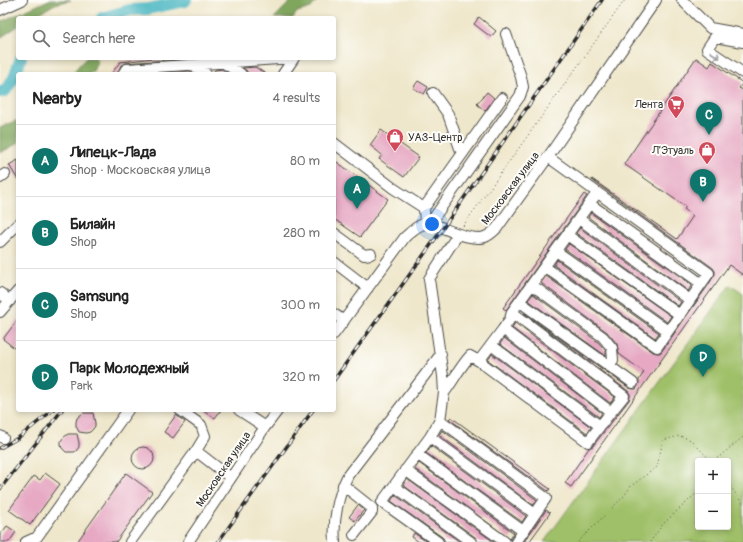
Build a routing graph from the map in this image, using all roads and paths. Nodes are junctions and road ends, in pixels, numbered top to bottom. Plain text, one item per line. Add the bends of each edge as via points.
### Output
1 (22, 0) edge
2 (624, 0) edge
3 (656, 0) edge
4 (682, 0) edge
5 (0, 10) edge
6 (506, 34) dead end
7 (743, 34) edge
8 (743, 42) edge
9 (266, 60) edge
10 (293, 60) edge
11 (224, 63) junction
12 (192, 65) junction
13 (165, 66) junction
14 (131, 72) edge
15 (172, 72) edge
16 (203, 72) edge
17 (238, 72) edge
18 (284, 72) edge
19 (743, 72) edge
20 (433, 93) dead end
21 (502, 98) dead end
22 (336, 145) edge
23 (462, 154) junction
24 (548, 157) junction
25 (597, 193) junction
26 (590, 204) junction
27 (424, 208) junction
28 (579, 219) junction
29 (425, 224) junction
30 (16, 226) edge
31 (336, 234) edge
32 (458, 234) junction
33 (567, 235) junction
34 (0, 242) edge
35 (556, 251) junction
36 (371, 254) dead end
37 (336, 264) edge
38 (545, 267) junction
39 (702, 284) junction
40 (532, 285) junction
41 (368, 288) junction
42 (0, 293) edge
43 (16, 293) edge
44 (10, 300) junction
45 (690, 300) junction
46 (520, 302) junction
47 (0, 312) edge
48 (512, 312) junction
49 (336, 315) edge
50 (680, 315) junction
51 (344, 321) junction
52 (502, 329) junction
53 (336, 331) edge
54 (668, 331) junction
55 (491, 345) junction
56 (441, 354) junction
57 (479, 361) junction
58 (609, 366) junction
59 (633, 382) dead end
60 (444, 393) junction
61 (127, 412) edge
62 (183, 412) edge
63 (242, 412) edge
64 (276, 412) edge
65 (611, 412) junction
66 (440, 420) junction
67 (600, 426) junction
68 (265, 427) junction
69 (430, 437) junction
70 (743, 437) edge
71 (196, 451) junction
72 (417, 454) junction
73 (708, 458) edge
74 (718, 458) edge
75 (405, 470) junction
76 (231, 478) junction
77 (343, 485) junction
78 (394, 486) junction
79 (731, 487) edge
80 (696, 494) edge
81 (743, 504) edge
82 (535, 514) junction
83 (524, 531) junction
84 (354, 535) dead end
85 (26, 542) edge
86 (130, 542) edge
87 (188, 542) edge
88 (335, 542) edge
89 (438, 542) edge
90 (471, 542) edge
91 (505, 542) edge
92 (516, 542) edge
93 (578, 542) edge
94 (650, 542) edge

1 - 5 street
2 - 32 path
3 - 24 street, Московская улица
4 - 7 street via 710,28
6 - 29 street via 522,77 523,87 520,96 433,219
8 -> 19 street via 715,37 707,49
9 - 11 street
10 - 18 street
11 - 12 street
11 - 17 street
12 - 13 street
12 - 16 street
13 - 14 street
13 - 15 street
20 - 23 street via 448,114
21 - 23 street
22 - 27 street
23 - 27 street
24 - 25 street
24 - 32 street, Московская улица via 497,228 486,237 471,238
25 - 26 street
25 - 39 street via 709,273
26 - 28 street
26 - 39 street
27 - 29 street
28 - 33 street
28 - 45 street
29 - 32 street, Московская улица via 439,226
29 - 41 street via 405,237
30 - 34 street
31 - 36 street via 364,255
32 - 56 street via 429,279
33 - 35 street
33 - 50 street
35 - 38 street
35 - 54 street
37 - 41 street
38 - 40 street
38 - 54 street via 657,348
39 - 45 street
40 - 46 street
40 - 58 street via 604,337 612,348 614,360
41 - 51 street
42 - 44 street
43 - 44 street
44 - 47 street
45 - 50 street
46 - 48 street
46 - 58 street
48 - 52 street
48 - 65 street via 624,396
49 - 51 street
50 - 54 street
51 - 53 street
52 - 55 street
52 - 65 street
55 - 57 street
55 - 67 street
56 - 60 street
56 - 77 street
57 - 60 street via 470,356
57 - 67 street via 588,442
58 - 59 street
60 - 66 street
61 - 85 street via 37,537
62 - 71 street via 201,425 205,436
63 - 68 street
64 - 68 street, Московская улица
65 - 67 street
66 - 69 street
66 - 82 street via 546,498
68 - 76 street, Московская улица
69 - 72 street
69 - 82 street
70 - 74 path
71 - 76 street
71 - 86 street
72 - 75 street
72 - 83 street
73 - 93 path via 691,440 680,436 663,440 657,467 631,486
75 - 78 street
75 - 91 street
76 - 87 street, Московская улица
77 - 84 street via 372,508 372,512
77 - 88 street via 336,508
78 - 89 street via 382,502
78 - 90 street
79 - 81 path
80 - 94 path via 663,524
82 - 83 street
83 - 92 street

